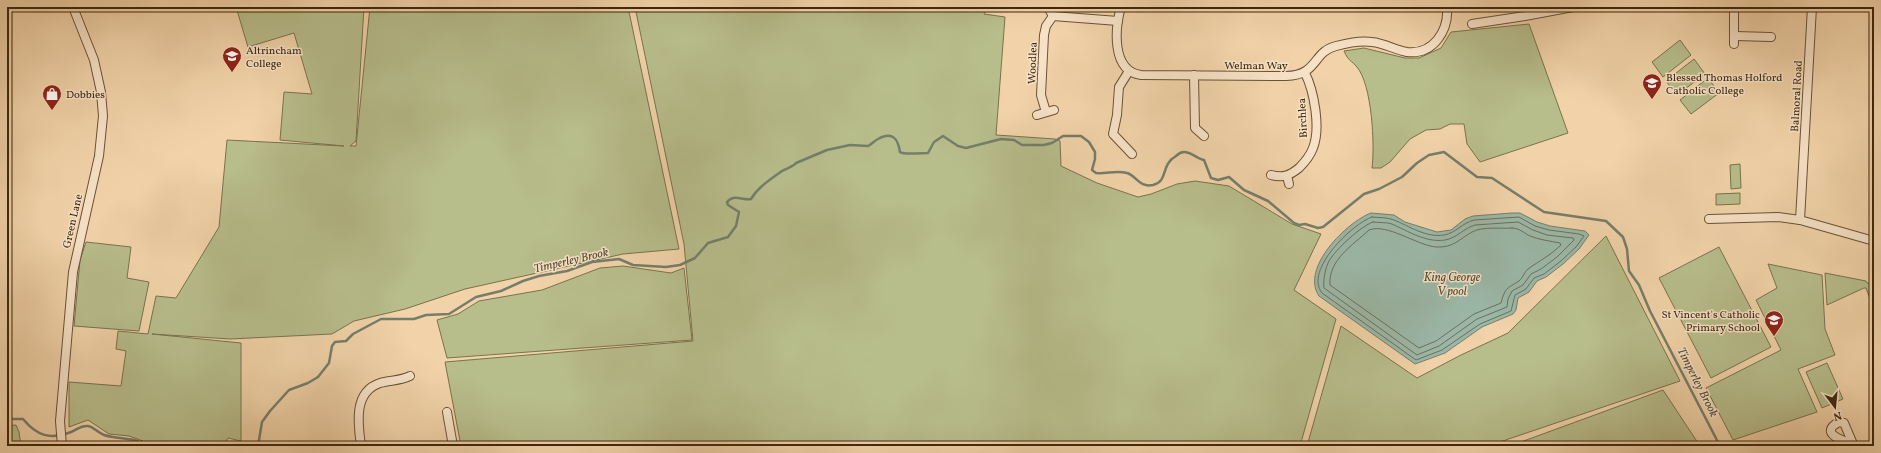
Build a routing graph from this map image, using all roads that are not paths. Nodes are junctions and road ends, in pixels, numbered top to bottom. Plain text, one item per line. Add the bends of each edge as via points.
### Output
1 (73, 7) edge
2 (1048, 7) edge
3 (1122, 7) edge
4 (1447, 7) edge
5 (1524, 7) edge
6 (1573, 7) edge
7 (1734, 7) edge
8 (1812, 7) edge
9 (1053, 16) junction
10 (1525, 16) junction
11 (1118, 21) junction
12 (1472, 24) dead end
13 (1771, 37) dead end
14 (1128, 70) junction
15 (1305, 73) junction
16 (1194, 75) junction
17 (1037, 115) dead end
18 (1204, 136) dead end
19 (1132, 154) dead end
20 (1271, 175) dead end
21 (1709, 219) dead end
22 (1800, 220) junction
23 (1874, 241) edge
24 (410, 376) dead end
25 (447, 412) dead end
26 (61, 439) edge
27 (361, 446) edge
28 (453, 446) edge

1 - 26 street, Green Lane via 94,60 103,116 98,156 75,263
2 - 9 street
3 - 11 street
4 - 15 street via 1445,30 1436,42 1421,51 1405,52 1372,42 1345,44 1326,50
5 - 10 street
6 - 10 street
7 - 13 street via 1734,40
8 - 22 street, Balmoral Road
9 - 11 street
9 - 17 street, Woodlea via 1046,26 1044,35 1041,95 1050,111
10 - 12 street
11 - 14 street via 1119,55
14 - 16 street, Welman Way via 1140,75
14 - 19 street via 1119,87 1113,134
15 - 16 street, Welman Way via 1296,76
15 - 20 street, Birchlea via 1314,100 1314,147 1288,180
16 - 18 street via 1195,128
21 - 22 street via 1778,217
22 - 23 street
24 - 27 street via 392,385 374,386 365,394 358,419
25 - 28 street

